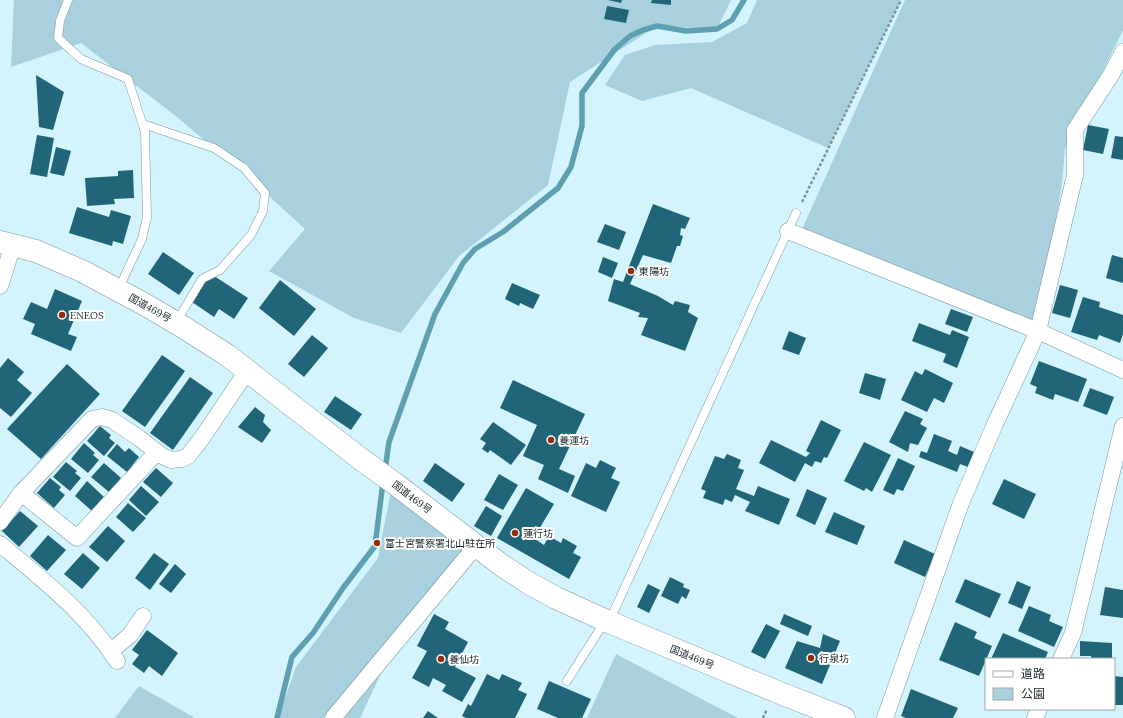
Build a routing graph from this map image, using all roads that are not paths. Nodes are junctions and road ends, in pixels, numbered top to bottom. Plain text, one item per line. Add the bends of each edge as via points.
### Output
1 (68, 0) edge
2 (1123, 52) edge
3 (143, 124) junction
4 (796, 213) road end
5 (788, 232) junction
6 (6, 243) edge
7 (0, 286) edge
8 (118, 290) junction
9 (176, 322) junction
10 (1038, 331) junction
11 (1123, 370) edge
12 (247, 371) junction
13 (1123, 426) edge
14 (157, 452) junction
15 (21, 493) junction
16 (0, 522) edge
17 (0, 544) edge
18 (476, 546) junction
19 (143, 616) dead end
20 (609, 622) junction
21 (1061, 658) edge
22 (567, 681) dead end
23 (333, 718) edge
24 (844, 718) edge
25 (885, 718) edge

1 - 3 lane via 60,21 58,38 81,59 128,80
2 - 10 street via 1075,130 1075,175
3 - 8 lane via 147,217 142,239
3 - 9 lane via 214,148 244,168 265,193 263,211 251,235 220,270 202,279
4 - 5 lane
5 - 10 street
5 - 20 lane
6 - 7 street
6 - 8 highway, 国道469号 via 36,251
8 - 9 highway, 国道469号
9 - 12 highway, 国道469号
10 - 11 street
10 - 25 street via 961,502
12 - 14 street via 188,456 171,460
12 - 18 highway, 国道469号
13 - 21 street via 1073,632
14 - 15 street via 112,420 102,417 92,419
14 - 15 street via 77,538
15 - 16 street
17 - 19 street via 50,585 100,636 114,656
18 - 20 highway, 国道469号 via 533,585
18 - 23 street
20 - 22 lane via 600,629
20 - 24 highway, 国道469号

